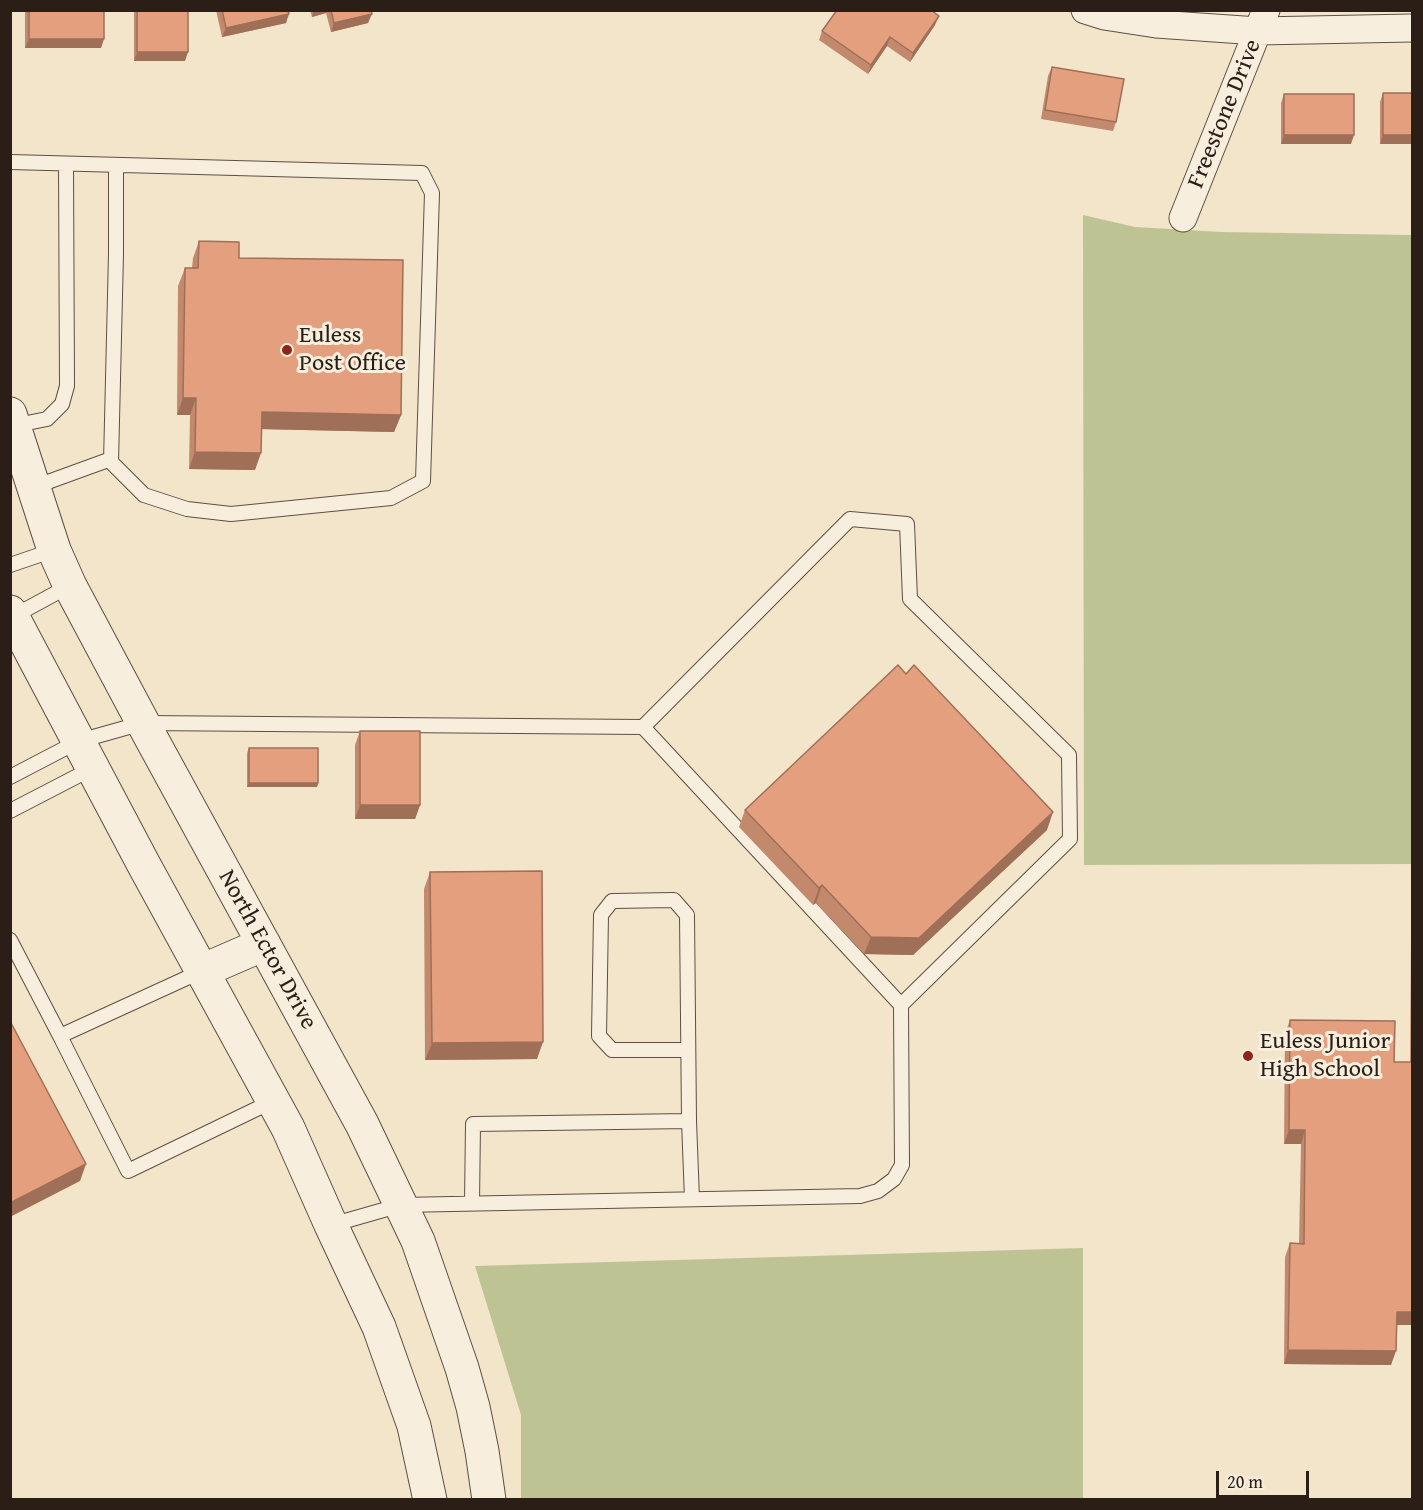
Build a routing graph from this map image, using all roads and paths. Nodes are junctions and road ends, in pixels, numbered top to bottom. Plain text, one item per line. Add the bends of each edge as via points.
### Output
1 (1085, 10) edge
2 (1262, 21) edge
3 (1413, 28) edge
4 (10, 162) edge
5 (66, 164) junction
6 (116, 165) junction
7 (1183, 218) dead end
8 (12, 422) edge
9 (111, 459) junction
10 (34, 487) junction
11 (54, 550) junction
12 (10, 565) edge
13 (70, 586) junction
14 (11, 615) edge
15 (143, 723) junction
16 (643, 726) junction
17 (86, 754) junction
18 (10, 777) edge
19 (10, 811) edge
20 (10, 940) edge
21 (264, 944) junction
22 (202, 971) junction
23 (901, 1005) junction
24 (60, 1036) junction
25 (688, 1050) junction
26 (273, 1101) junction
27 (689, 1121) junction
28 (692, 1199) junction
29 (472, 1203) junction
30 (400, 1204) junction
31 (331, 1225) junction
32 (430, 1500) edge
33 (489, 1500) edge

1 - 2 street via 1156,24
2 - 3 street
2 - 7 street, Freestone Drive
4 - 5 lane
5 - 6 lane
5 - 8 lane via 68,386 62,404 47,418
6 - 9 lane
6 - 9 lane via 422,173 432,193 423,481 391,498 231,514 187,509 144,495
8 - 10 street, North Ector Drive
9 - 10 lane
10 - 11 street, North Ector Drive
11 - 12 lane
11 - 13 street, North Ector Drive
13 - 14 lane
13 - 15 street, North Ector Drive
14 - 17 street
15 - 16 lane
15 - 17 lane
15 - 21 street, North Ector Drive
16 - 23 lane
16 - 23 lane via 850,519 907,524 910,599 1069,755 1070,839
17 - 18 lane
17 - 19 lane
17 - 22 street
20 - 24 lane
21 - 22 street
21 - 30 street, North Ector Drive via 362,1124
22 - 24 lane
22 - 26 street
23 - 28 lane via 902,1165 894,1179 878,1191 860,1196
24 - 26 lane via 128,1170
25 - 25 lane via 687,915 674,900 612,901 601,915 599,1036 612,1050
25 - 27 lane
26 - 31 street
27 - 28 lane
27 - 29 lane via 473,1124
28 - 29 lane
29 - 30 lane
30 - 31 lane
30 - 33 street, North Ector Drive via 418,1240 462,1368
31 - 32 street via 379,1327 414,1426

